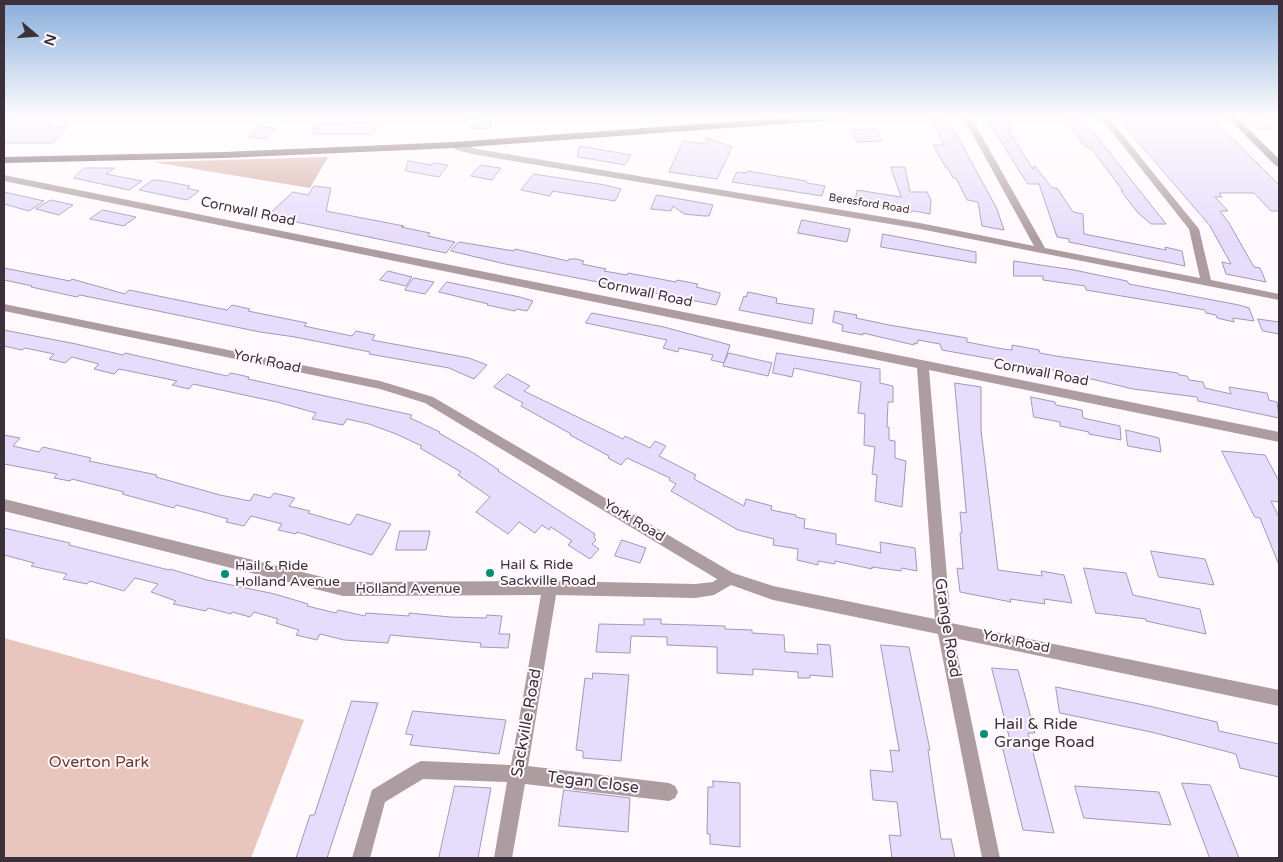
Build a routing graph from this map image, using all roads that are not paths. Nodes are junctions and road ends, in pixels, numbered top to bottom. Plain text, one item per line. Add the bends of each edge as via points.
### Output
1 (125, 157) edge
2 (508, 157) edge
3 (990, 157) edge
4 (1136, 157) edge
5 (4, 160) edge
6 (4, 178) edge
7 (1041, 249) junction
8 (1206, 282) junction
9 (1279, 296) edge
10 (4, 306) edge
11 (922, 365) junction
12 (1279, 437) edge
13 (4, 505) edge
14 (729, 578) junction
15 (550, 588) junction
16 (944, 627) junction
17 (1279, 698) edge
18 (518, 774) junction
19 (669, 792) dead end
20 (361, 858) edge
21 (503, 858) edge
22 (990, 858) edge

1 - 5 highway
2 - 7 street, Beresford Road
3 - 7 street
4 - 8 street via 1194,229
6 - 11 street, Cornwall Road
7 - 8 street, Beresford Road
8 - 9 street, Beresford Road
10 - 14 street, York Road via 380,385 429,400
11 - 12 street, Cornwall Road
11 - 16 street, Grange Road
13 - 15 street, Holland Avenue via 343,589
14 - 15 street, Holland Avenue via 715,588 695,591
14 - 16 street, York Road via 773,593
15 - 18 street, Sackville Road
16 - 17 street, York Road
16 - 22 street, Grange Road
18 - 19 street, Tegan Close
18 - 20 street, Tegan Close via 421,770 378,796
18 - 21 street, Sackville Road

